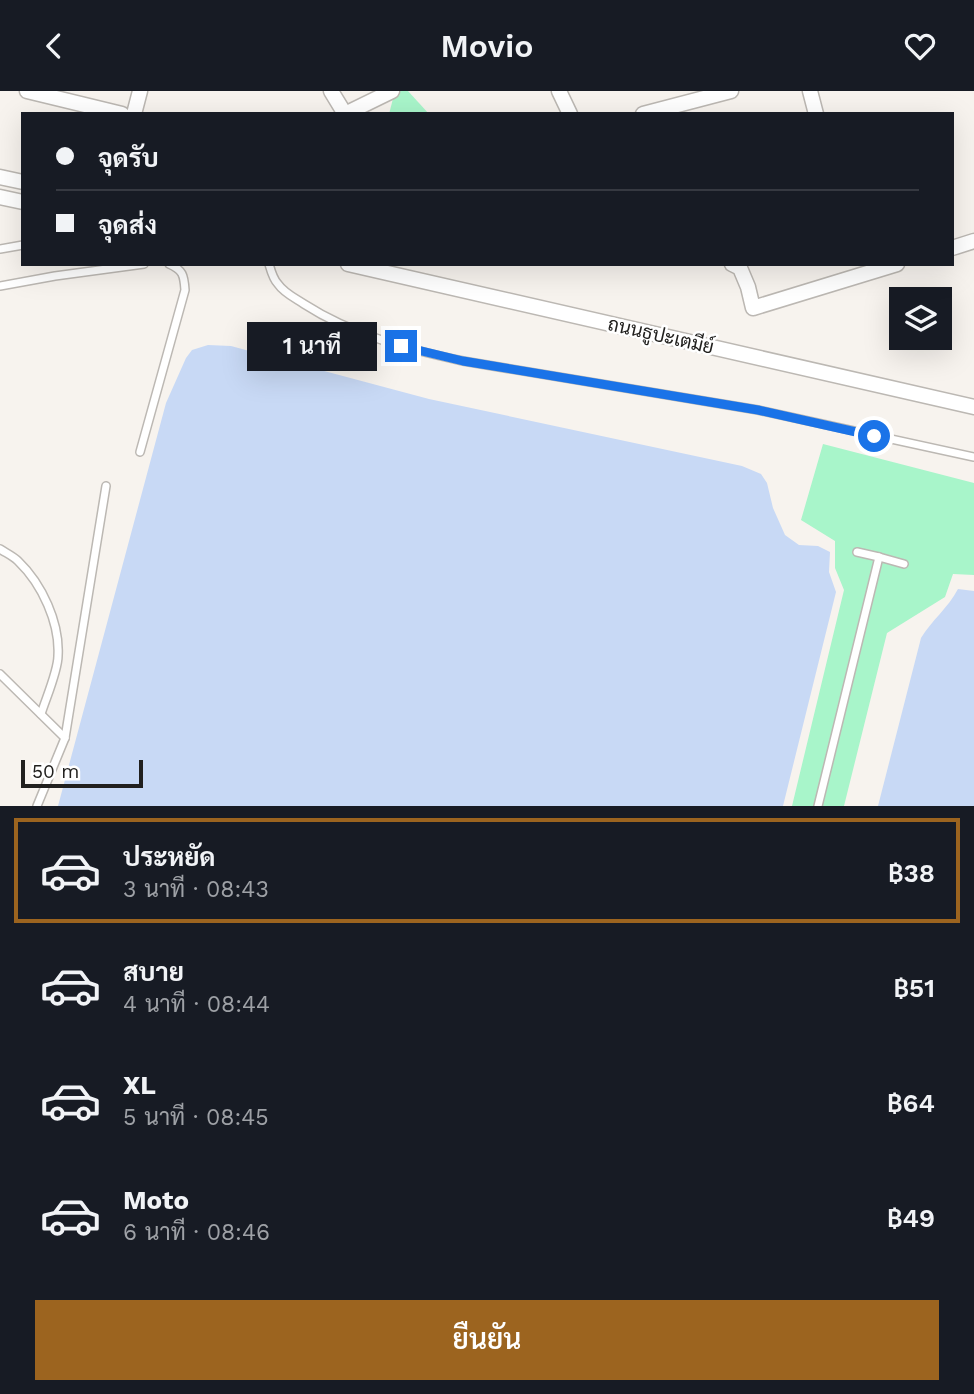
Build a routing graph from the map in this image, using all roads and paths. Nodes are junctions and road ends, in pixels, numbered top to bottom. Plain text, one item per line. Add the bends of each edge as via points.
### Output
1 (27, 91) edge
2 (141, 91) edge
3 (331, 91) edge
4 (392, 91) edge
5 (559, 91) edge
6 (731, 91) edge
7 (810, 91) edge
8 (114, 112) edge
9 (135, 112) edge
10 (344, 112) edge
11 (349, 112) edge
12 (569, 112) edge
13 (651, 112) edge
14 (815, 112) edge
15 (0, 177) edge
16 (21, 182) edge
17 (0, 197) edge
18 (21, 202) edge
19 (974, 241) edge
20 (21, 245) edge
21 (954, 247) edge
22 (0, 249) edge
23 (129, 266) edge
24 (174, 266) edge
25 (270, 266) edge
26 (357, 266) edge
27 (736, 266) edge
28 (884, 266) edge
29 (857, 270) edge
30 (0, 286) edge
31 (974, 407) edge
32 (140, 452) dead end
33 (974, 457) edge
34 (106, 486) dead end
35 (0, 549) edge
36 (857, 552) dead end
37 (879, 557) junction
38 (904, 563) dead end
39 (0, 674) edge
40 (41, 714) junction
41 (65, 738) junction
42 (37, 806) edge
43 (818, 806) edge

1 - 8 street
2 - 9 street
3 - 10 street
4 - 11 street
5 - 12 street
6 - 13 street
7 - 14 street
15 - 16 street
17 - 18 street
19 - 21 street
20 - 22 lane
23 - 30 lane
24 - 32 lane via 184,278 185,290
25 - 33 lane via 283,290 317,312 377,339 426,353 758,410
26 - 31 street, ถนนธูปะเตมีย์
27 - 29 street via 753,308
28 - 29 street
34 - 41 lane
35 - 40 lane via 18,560 37,584 54,623 58,659
36 - 37 lane
37 - 38 lane
37 - 43 lane
39 - 40 lane
40 - 41 lane
41 - 42 lane

